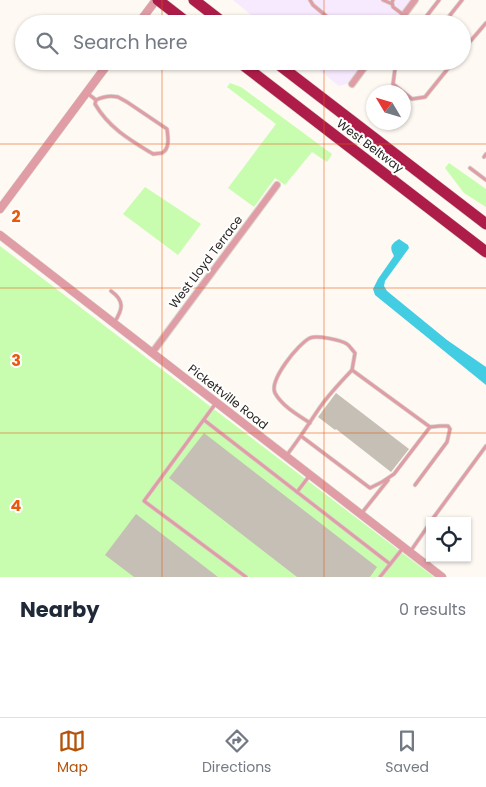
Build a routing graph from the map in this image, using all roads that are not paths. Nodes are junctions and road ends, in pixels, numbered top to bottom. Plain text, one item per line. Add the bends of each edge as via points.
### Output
1 (157, 0) edge
2 (194, 0) edge
3 (310, 0) edge
4 (383, 0) edge
5 (415, 0) edge
6 (439, 0) edge
7 (462, 0) edge
8 (392, 2) edge
9 (145, 15) edge
10 (178, 15) edge
11 (213, 15) edge
12 (325, 15) edge
13 (404, 15) joint
14 (427, 15) edge
15 (450, 15) edge
16 (486, 23) edge
17 (471, 40) edge
18 (104, 70) edge
19 (250, 70) edge
20 (286, 70) edge
21 (362, 70) edge
22 (394, 70) edge
23 (447, 70) edge
24 (352, 84) dead end
25 (87, 93) junction
26 (96, 100) junction
27 (470, 168) dead end
28 (486, 180) edge
29 (278, 186) dead end
30 (0, 209) edge
31 (486, 224) edge
32 (0, 235) edge
33 (486, 252) edge
34 (112, 291) dead end
35 (114, 323) junction
36 (152, 353) junction
37 (352, 370) junction
38 (217, 403) junction
39 (204, 420) junction
40 (310, 423) junction
41 (430, 428) junction
42 (301, 436) junction
43 (486, 446) edge
44 (286, 456) junction
45 (310, 475) junction
46 (392, 475) junction
47 (416, 485) dead end
48 (297, 492) junction
49 (361, 514) junction
50 (434, 517) edge
51 (426, 527) edge
52 (406, 550) junction
53 (390, 564) junction
54 (246, 577) edge
55 (380, 577) edge
56 (442, 577) edge

1 - 9 street
1 - 10 highway
2 - 11 highway
3 - 12 lane
4 - 8 lane
5 - 13 street
6 - 14 lane
7 - 15 lane
8 - 13 lane
16 - 17 lane
18 - 25 street
19 - 33 highway, West Beltway
20 - 31 highway, West Beltway
21 - 24 street
22 - 23 lane via 393,84 412,99 425,97
25 - 26 lane
25 - 30 street
26 - 26 lane via 112,95 118,97 154,120 167,129 167,148 153,154 140,146 102,116
27 - 28 lane
29 - 36 street, West Lloyd Terrace
32 - 35 street, Pickettville Road
34 - 35 lane via 121,301
35 - 36 street, Pickettville Road
36 - 38 street, Pickettville Road
37 - 40 lane
37 - 40 lane via 355,352 346,343 312,337 302,343 281,370 274,383 274,392 282,403
37 - 41 lane
38 - 39 lane
38 - 44 street, Pickettville Road
39 - 48 lane
39 - 54 lane via 144,501
40 - 42 lane
41 - 46 lane
41 - 47 lane via 448,426 450,429 447,442
42 - 44 lane
42 - 46 lane via 370,488
43 - 50 lane
44 - 45 street, Pickettville Road
45 - 48 lane
45 - 49 street, Pickettville Road
46 - 49 lane
48 - 53 lane
49 - 52 street, Pickettville Road
51 - 52 lane
52 - 53 lane
52 - 56 street, Pickettville Road
53 - 55 lane

